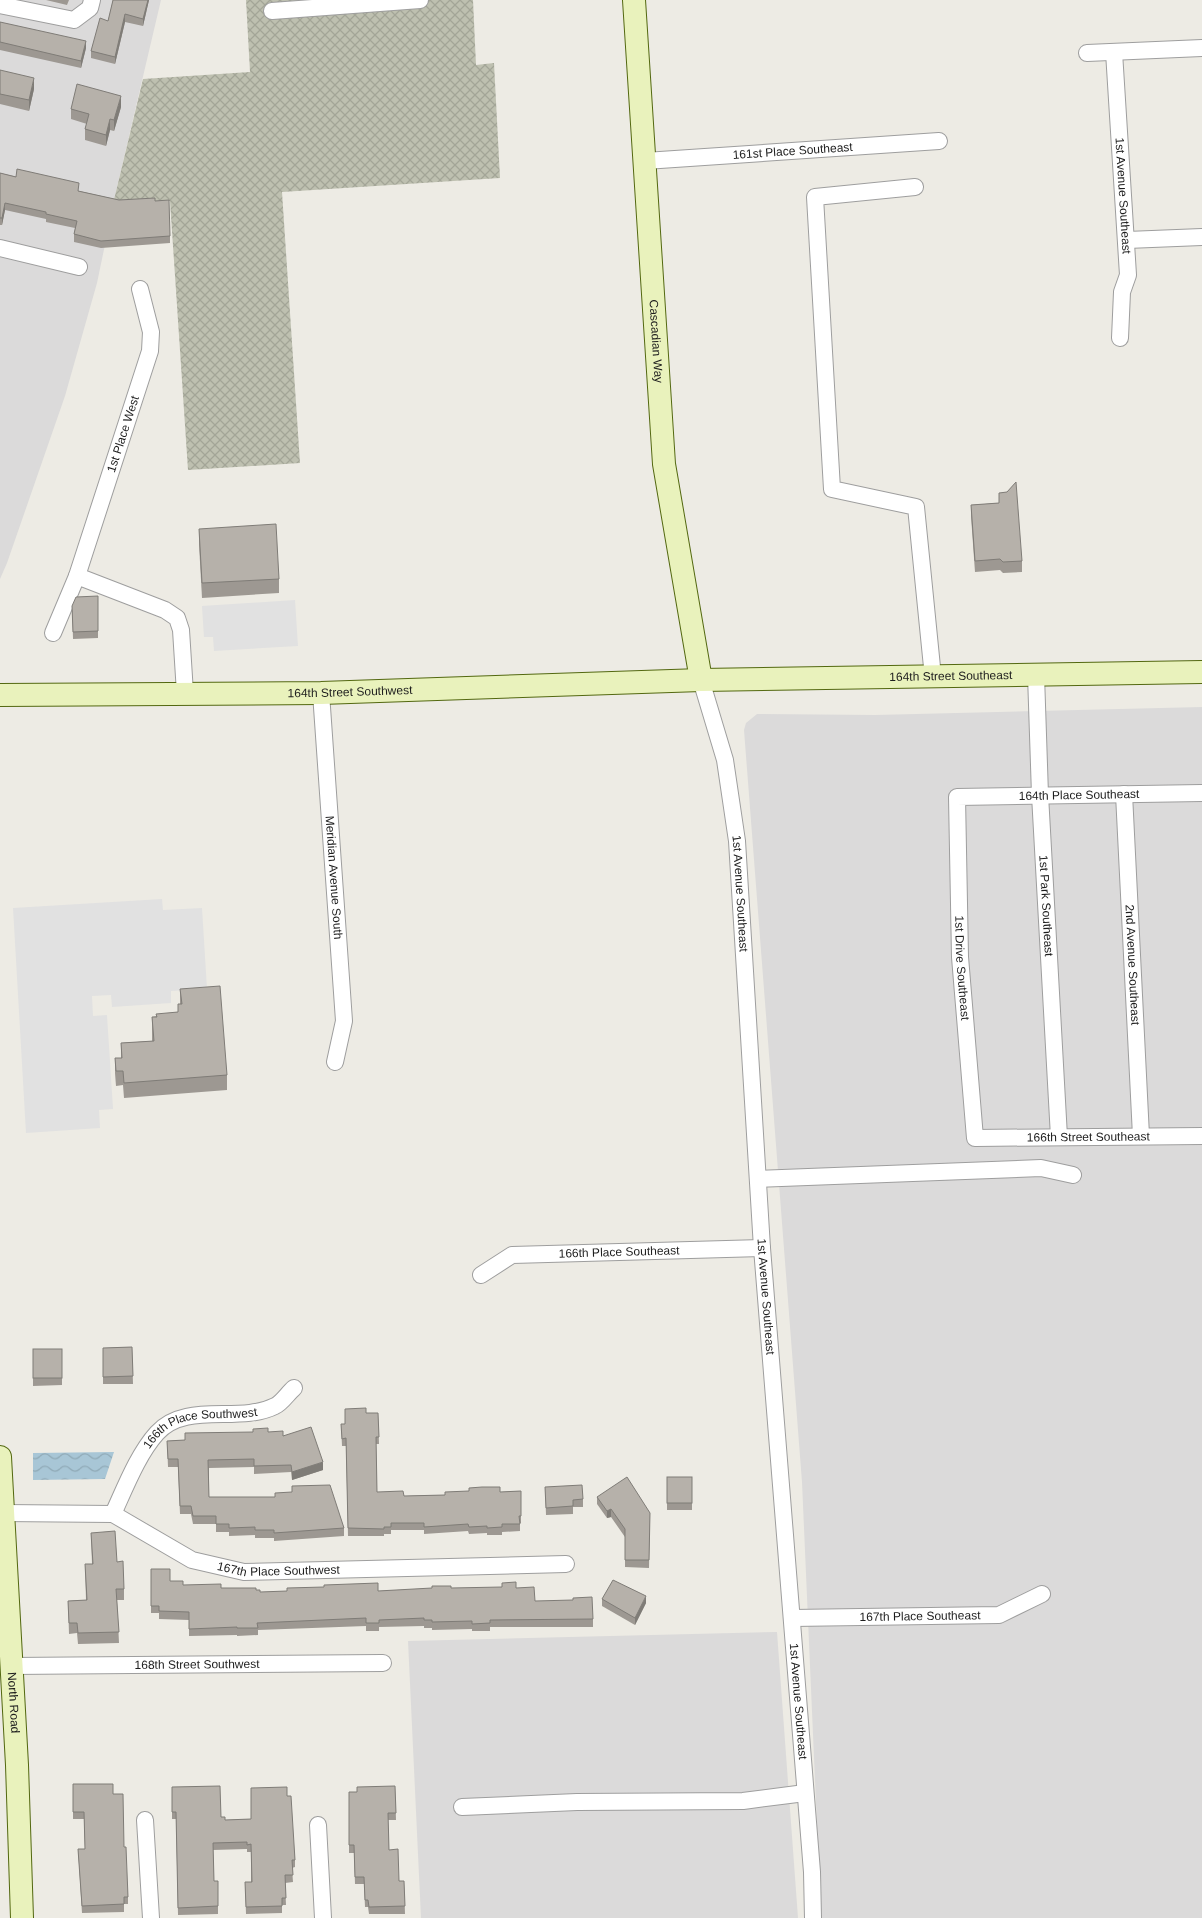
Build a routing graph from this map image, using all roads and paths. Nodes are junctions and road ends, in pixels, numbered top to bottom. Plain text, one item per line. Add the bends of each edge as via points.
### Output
1 (420, 0) edge
2 (634, 0) edge
3 (91, 4) edge
4 (0, 5) edge
5 (272, 11) dead end
6 (1202, 48) edge
7 (1114, 52) junction
8 (1087, 53) dead end
9 (939, 141) dead end
10 (645, 161) junction
11 (915, 187) dead end
12 (1202, 238) edge
13 (1126, 240) junction
14 (0, 248) edge
15 (79, 267) dead end
16 (140, 290) dead end
17 (1120, 338) dead end
18 (77, 576) junction
19 (53, 633) dead end
20 (1202, 672) edge
21 (1036, 675) junction
22 (933, 677) junction
23 (701, 680) junction
24 (185, 693) junction
25 (321, 693) junction
26 (0, 694) edge
27 (1202, 793) edge
28 (1124, 794) junction
29 (1040, 795) junction
30 (957, 798) joint
31 (335, 1062) dead end
32 (1141, 1136) junction
33 (1202, 1136) edge
34 (1059, 1137) junction
35 (975, 1138) joint
36 (1073, 1176) dead end
37 (758, 1179) junction
38 (762, 1248) junction
39 (481, 1275) dead end
40 (294, 1388) dead end
41 (0, 1457) edge
42 (3, 1514) junction
43 (113, 1514) junction
44 (566, 1564) dead end
45 (1042, 1594) dead end
46 (792, 1618) junction
47 (383, 1663) dead end
48 (11, 1666) junction
49 (805, 1793) junction
50 (462, 1807) dead end
51 (145, 1820) dead end
52 (318, 1825) dead end
53 (22, 1918) edge
54 (151, 1918) edge
55 (323, 1918) edge
56 (813, 1918) edge

1 - 5 street
2 - 10 main road, Cascadian Way
3 - 4 street via 74,20
6 - 7 street
7 - 8 street
7 - 13 street, 1st Avenue Southeast
9 - 10 street, 161st Place Southeast
10 - 23 main road, Cascadian Way via 664,464
11 - 22 street via 815,197 832,489 916,507
12 - 13 street
13 - 17 street, 1st Avenue Southeast via 1128,275 1122,292
14 - 15 street
16 - 18 street, 1st Place West via 151,332 150,352
18 - 19 street, 1st Place West
18 - 24 street via 178,618
20 - 21 main road, 164th Street Southeast
21 - 22 main road, 164th Street Southeast
21 - 29 street, 1st Park Southeast
22 - 23 main road, 164th Street Southeast
23 - 25 main road, 164th Street Southwest
23 - 37 street, 1st Avenue Southeast via 725,760 738,841
24 - 25 main road, 164th Street Southwest
24 - 26 main road, 164th Street Southwest
25 - 31 street, Meridian Avenue South via 344,1021
27 - 28 street, 164th Place Southeast
28 - 29 street, 164th Place Southeast
28 - 32 street, 2nd Avenue Southeast
29 - 30 street, 164th Place Southeast
29 - 34 street, 1st Park Southeast
30 - 35 street, 1st Drive Southeast via 960,957
32 - 33 street, 166th Street Southeast
32 - 34 street, 166th Street Southeast
34 - 35 street, 166th Street Southeast
36 - 37 street via 1041,1168
37 - 38 street, 1st Avenue Southeast
38 - 39 street, 166th Place Southeast via 512,1255
38 - 46 street, 1st Avenue Southeast
40 - 43 street, 166th Place Southwest via 276,1406 256,1412 187,1417 171,1422 157,1433 139,1461
41 - 42 main road, North Road
42 - 43 street
42 - 48 main road, North Road
43 - 44 street, 167th Place Southwest via 192,1560 244,1572
45 - 46 street, 167th Place Southeast via 999,1615
46 - 49 street, 1st Avenue Southeast
47 - 48 street, 168th Street Southwest
48 - 53 main road, North Road
49 - 50 street via 743,1801 577,1802
49 - 56 street, 1st Avenue Southeast
51 - 54 street
52 - 55 street

